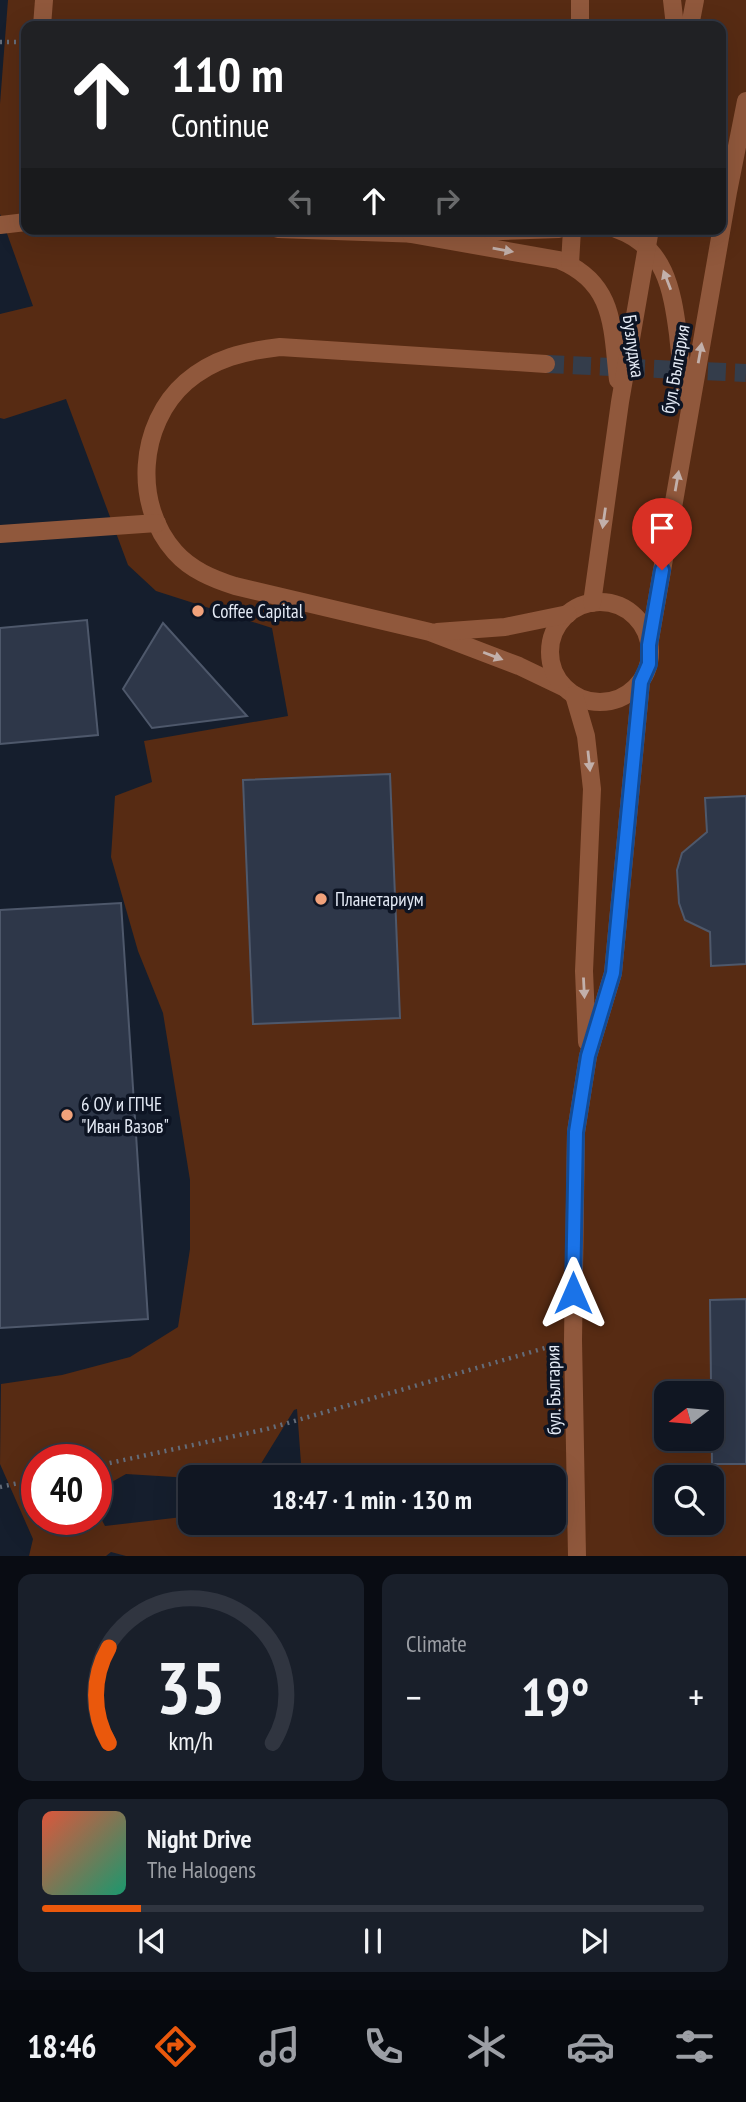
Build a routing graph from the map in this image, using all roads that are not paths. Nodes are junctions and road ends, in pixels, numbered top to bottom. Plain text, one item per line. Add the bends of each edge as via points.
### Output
1 (44, 0) edge
2 (580, 0) edge
3 (672, 0) edge
4 (695, 0) edge
5 (42, 21) edge
6 (580, 21) edge
7 (674, 21) edge
8 (691, 21) edge
9 (746, 101) edge
10 (726, 203) edge
11 (21, 223) edge
12 (0, 225) edge
13 (417, 235) edge
14 (572, 235) edge
15 (720, 235) edge
16 (648, 237) edge
17 (570, 264) junction
18 (546, 364) tunnel mouth
19 (620, 402) junction
20 (688, 420) junction
21 (157, 523) junction
22 (0, 534) edge
23 (592, 603) junction
24 (568, 614) junction
25 (429, 632) junction
26 (649, 645) junction
27 (641, 682) junction
28 (570, 691) junction
29 (588, 1056) junction
30 (577, 1556) edge

1 - 5 street
2 - 6 street
3 - 7 street
4 - 8 street
10 -> 9 street, бул. България
11 - 12 street
13 -> 17 street, Бузлуджа
14 - 17 street
20 -> 15 street, бул. България
16 - 19 street
20 -> 16 street via 673,300
17 - 19 street, Бузлуджа via 589,278 606,305
18 - 21 street via 281,347 222,359 184,383 158,419 150,439 146,483
19 -> 23 street
26 -> 20 street, бул. България
21 - 22 street
21 - 25 street via 177,554 219,581
23 - 24 street
23 - 26 street via 624,609 641,624
24 - 25 street via 505,627
24 - 28 street via 556,628 551,647 553,669
25 -> 28 street
26 - 27 street via 649,664
27 - 28 street via 615,700 594,702
27 - 29 street, бул. България via 613,973
28 -> 29 street, бул. България via 586,736 592,789 584,971
29 - 30 street, бул. България via 576,1132

